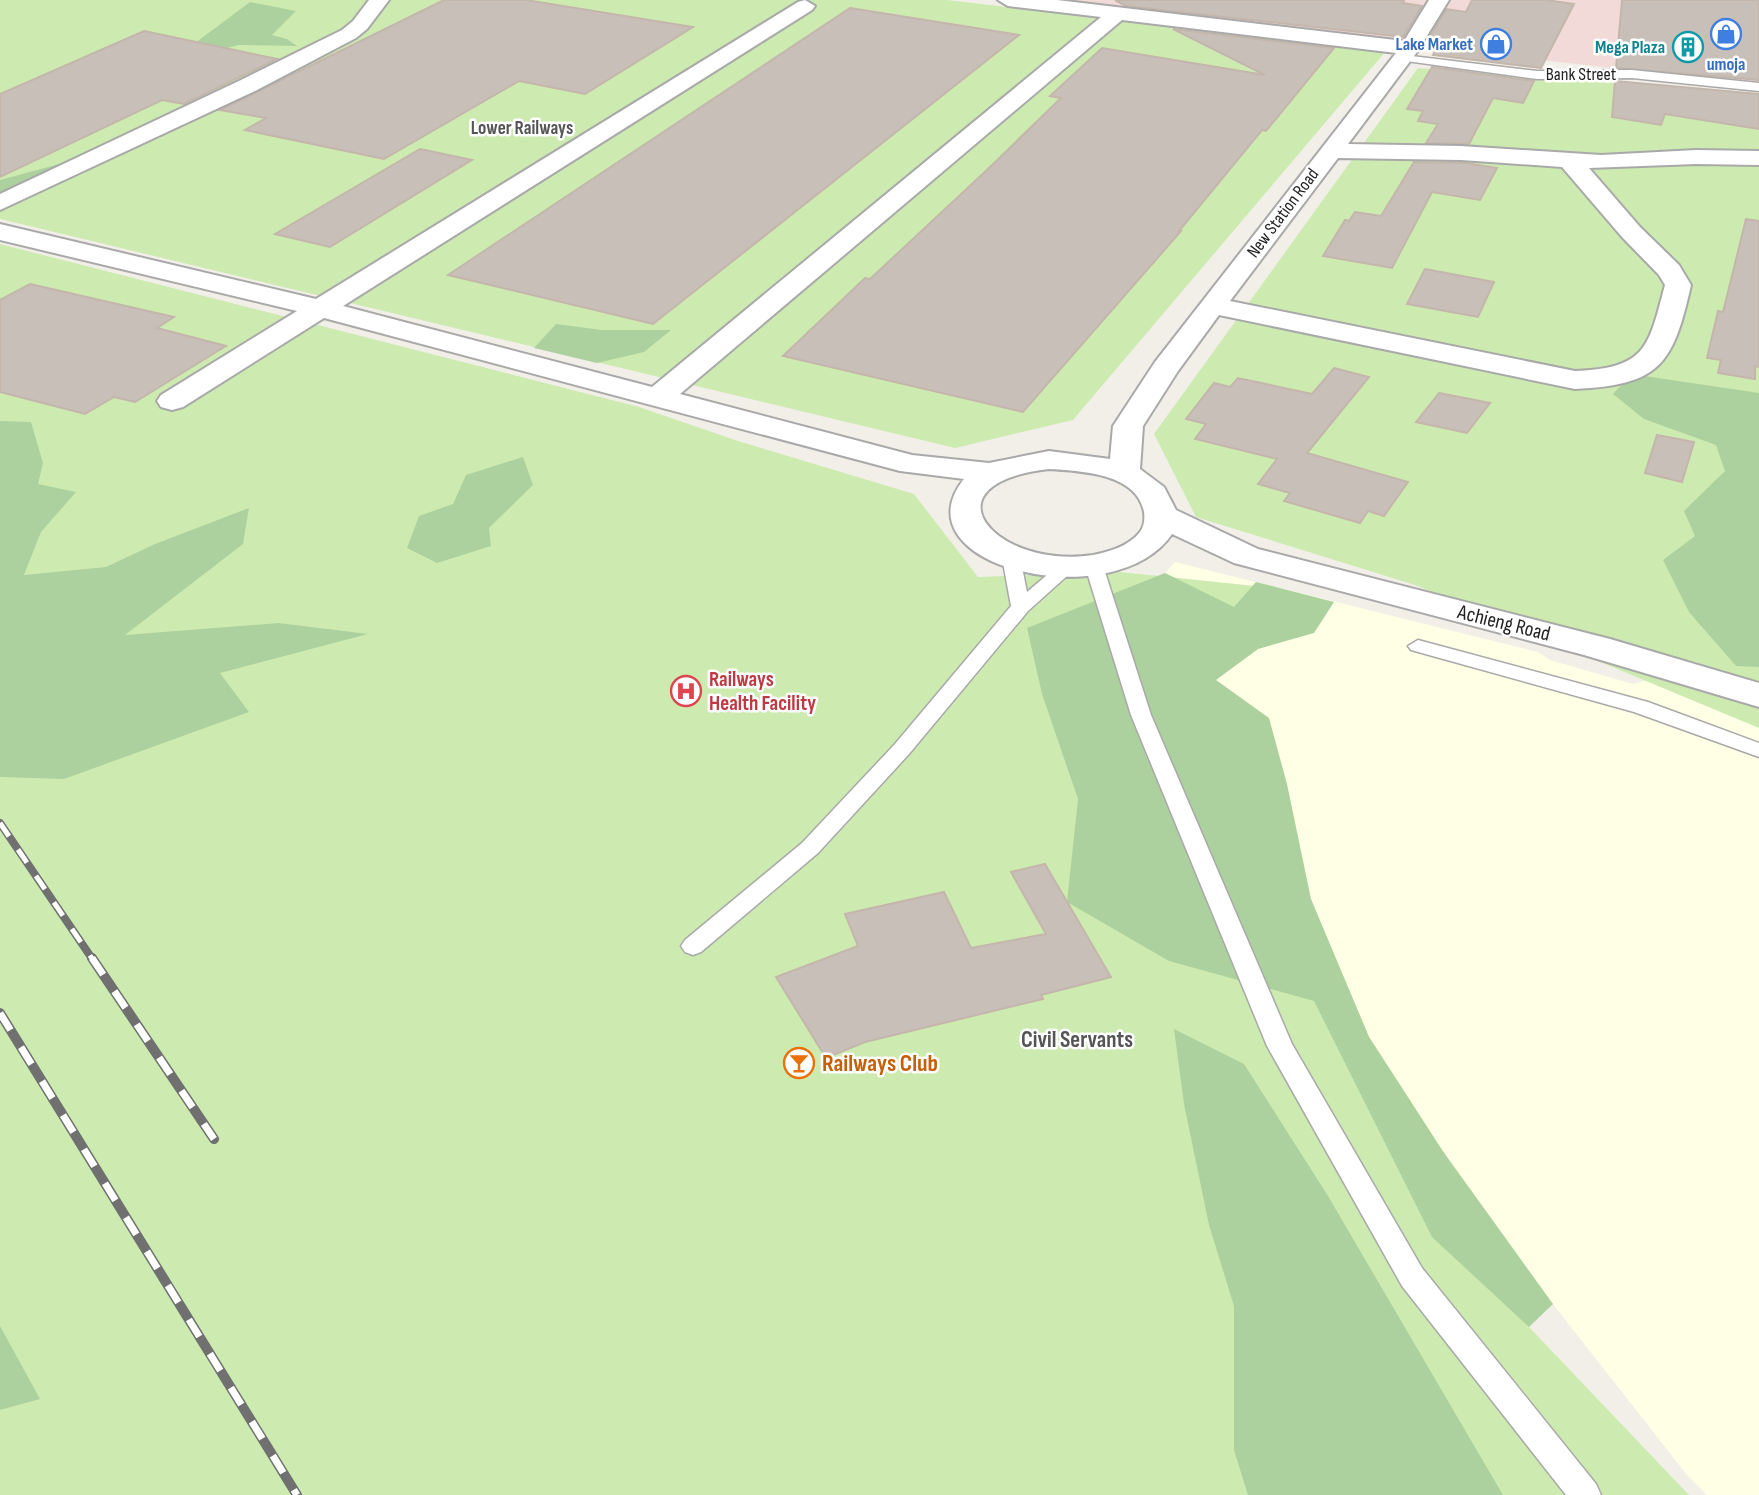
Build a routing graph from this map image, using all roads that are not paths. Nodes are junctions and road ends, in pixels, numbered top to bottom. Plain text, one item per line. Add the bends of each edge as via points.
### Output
1 (379, 0) edge
2 (1008, 0) edge
3 (1439, 0) edge
4 (1087, 4) edge
5 (806, 6) dead end
6 (1118, 13) junction
7 (1406, 53) junction
8 (1759, 86) edge
9 (1330, 151) junction
10 (1759, 158) edge
11 (1570, 161) junction
12 (0, 203) edge
13 (0, 232) edge
14 (1213, 306) junction
15 (322, 309) junction
16 (657, 398) junction
17 (172, 401) dead end
18 (1129, 426) junction
19 (1070, 460) junction
20 (911, 464) junction
21 (993, 472) junction
22 (1124, 473) junction
23 (967, 496) junction
24 (1162, 516) junction
25 (1136, 552) junction
26 (1247, 556) junction
27 (1010, 557) junction
28 (1081, 566) junction
29 (1021, 607) junction
30 (1418, 646) dead end
31 (1759, 695) edge
32 (1759, 750) edge
33 (693, 946) dead end
34 (1585, 1495) edge

1 - 12 street via 349,34
2 - 4 street
3 - 7 street, New Station Road
4 - 6 street
5 - 15 street
6 - 7 street
6 - 16 street
7 - 8 lane, Bank Street via 1537,75 1632,74
7 - 9 street, New Station Road
9 - 11 street
9 - 14 street, New Station Road
10 - 11 street
11 - 14 street via 1678,285 1666,334 1653,360 1631,374 1575,380
13 - 15 street
14 - 18 street, New Station Road via 1165,368
15 - 16 street
15 - 17 street
16 - 20 street
18 - 19 street, New Station Road
18 - 22 street, New Station Road
19 - 21 street via 1028,462
19 - 22 street
20 - 21 street
20 - 23 street
21 - 23 street
22 - 24 street via 1144,485 1157,500
23 - 27 street via 964,512 970,529
24 - 25 street via 1151,542
24 - 26 street
25 - 26 street
25 - 28 street
26 - 31 street, Achieng Road via 1597,647
27 - 28 street via 1048,566
27 - 29 lane
28 - 29 lane
28 - 34 lane via 1280,1046 1412,1277
29 - 33 lane via 902,749 810,848
30 - 32 lane via 1641,708

